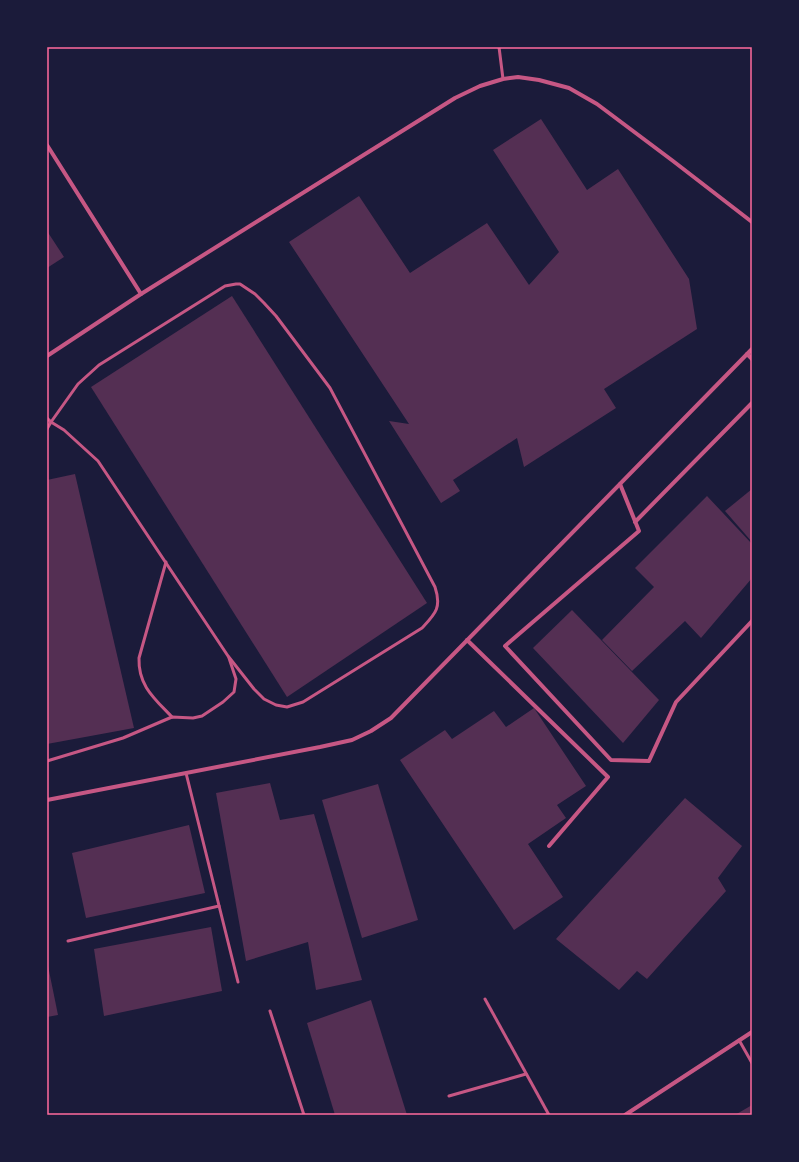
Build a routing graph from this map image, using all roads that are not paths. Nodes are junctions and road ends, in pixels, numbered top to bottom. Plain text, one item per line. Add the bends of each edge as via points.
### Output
1 (499, 47) edge
2 (503, 79) junction
3 (47, 145) edge
4 (752, 222) edge
5 (141, 294) junction
6 (752, 349) edge
7 (747, 354) junction
8 (47, 356) edge
9 (752, 358) edge
10 (752, 403) edge
11 (47, 418) edge
12 (51, 422) junction
13 (47, 429) edge
14 (620, 484) junction
15 (635, 522) junction
16 (166, 562) junction
17 (752, 621) edge
18 (467, 640) junction
19 (228, 656) junction
20 (172, 717) junction
21 (47, 761) edge
22 (186, 773) junction
23 (47, 800) edge
24 (549, 846) dead end
25 (219, 906) junction
26 (68, 941) dead end
27 (238, 982) dead end
28 (485, 999) dead end
29 (270, 1011) dead end
30 (751, 1034) edge
31 (739, 1040) junction
32 (752, 1063) edge
33 (526, 1074) junction
34 (449, 1096) dead end
35 (304, 1115) edge
36 (549, 1115) edge
37 (625, 1115) edge

1 - 2 lane
2 - 4 street via 518,77 539,80 569,88 597,104
2 - 5 street via 455,98
3 - 5 street
5 - 8 street
6 - 7 street
7 - 9 street
7 - 14 street
10 - 15 street
11 - 12 lane
12 - 13 lane
12 - 16 lane via 64,430 98,461
12 - 19 lane via 78,384 99,365 225,286 240,284 255,294 281,322 330,388 435,587 438,596 437,609 422,628 304,702 287,707 264,699
14 - 15 street
14 - 18 street
15 - 17 street via 639,531 505,646 611,760 649,761 676,702
16 - 19 lane
16 - 20 lane via 139,658 139,669 150,694
18 - 22 street via 391,718 371,732 352,740
18 - 24 street via 608,777
19 - 20 lane via 236,679 234,692 202,716
20 - 21 lane via 123,738
22 - 23 street
22 - 25 lane
25 - 26 lane
25 - 27 lane
28 - 33 lane
29 - 35 lane
30 - 31 street
31 - 32 lane
31 - 37 street
33 - 34 lane
33 - 36 lane

